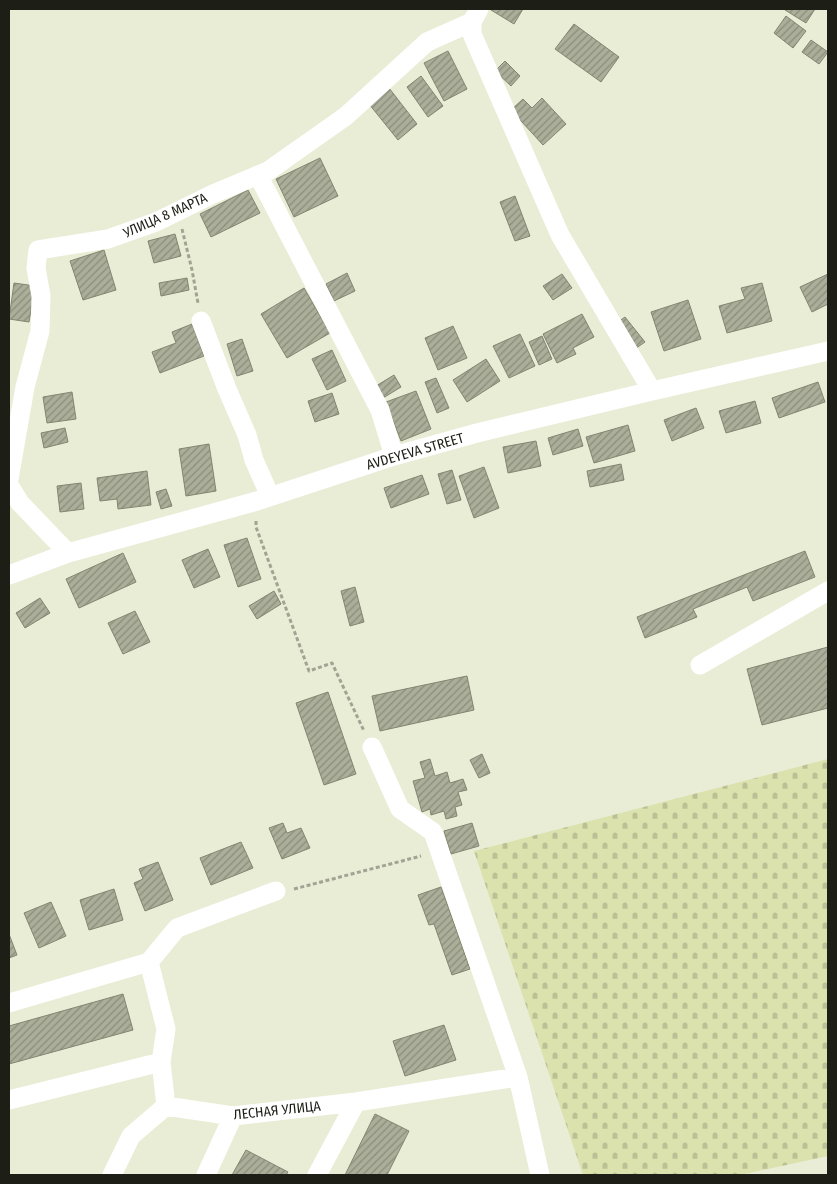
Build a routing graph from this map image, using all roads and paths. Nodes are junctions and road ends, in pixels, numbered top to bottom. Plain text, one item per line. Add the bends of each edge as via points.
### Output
1 (475, 16) edge
2 (258, 175) junction
3 (175, 213) junction
4 (201, 321) joint
5 (828, 351) edge
6 (652, 391) junction
7 (394, 456) junction
8 (9, 480) edge
9 (9, 485) edge
10 (264, 498) junction
11 (68, 553) junction
12 (9, 575) edge
13 (828, 591) edge
14 (700, 665) dead end
15 (372, 747) joint
16 (440, 851) junction
17 (276, 891) joint
18 (149, 962) junction
19 (9, 1003) edge
20 (161, 1062) junction
21 (518, 1077) junction
22 (9, 1100) edge
23 (356, 1102) junction
24 (166, 1106) junction
25 (233, 1116) junction
26 (112, 1175) edge
27 (206, 1175) edge
28 (317, 1175) edge
29 (540, 1175) edge

1 - 2 street, УЛИЦА 8 МАРТА via 427,42 346,116
1 - 6 street via 472,34 560,235
2 - 3 street, УЛИЦА 8 МАРТА
2 - 7 street via 380,410
3 - 4 path via 192,270
3 - 8 street, УЛИЦА 8 МАРТА via 108,240 38,250 40,331
4 - 10 street via 247,435
5 - 6 street, AVDEYEVA STREET
6 - 7 street, AVDEYEVA STREET
7 - 10 street, AVDEYEVA STREET
9 - 11 street via 20,503
10 - 11 street, AVDEYEVA STREET
10 - 15 path via 256,527 309,670 332,663
11 - 12 street, AVDEYEVA STREET
13 - 14 street
15 - 16 street via 400,809 433,832
16 - 17 path
16 - 21 street
17 - 18 street via 177,928
18 - 19 street
18 - 20 street via 166,1029
20 - 22 street
20 - 24 street
21 - 23 street, ЛЕСНАЯ УЛИЦА
21 - 29 street
23 - 25 street, ЛЕСНАЯ УЛИЦА
23 - 28 street
24 - 25 street, ЛЕСНАЯ УЛИЦА
24 - 26 street via 132,1136
25 - 27 street

